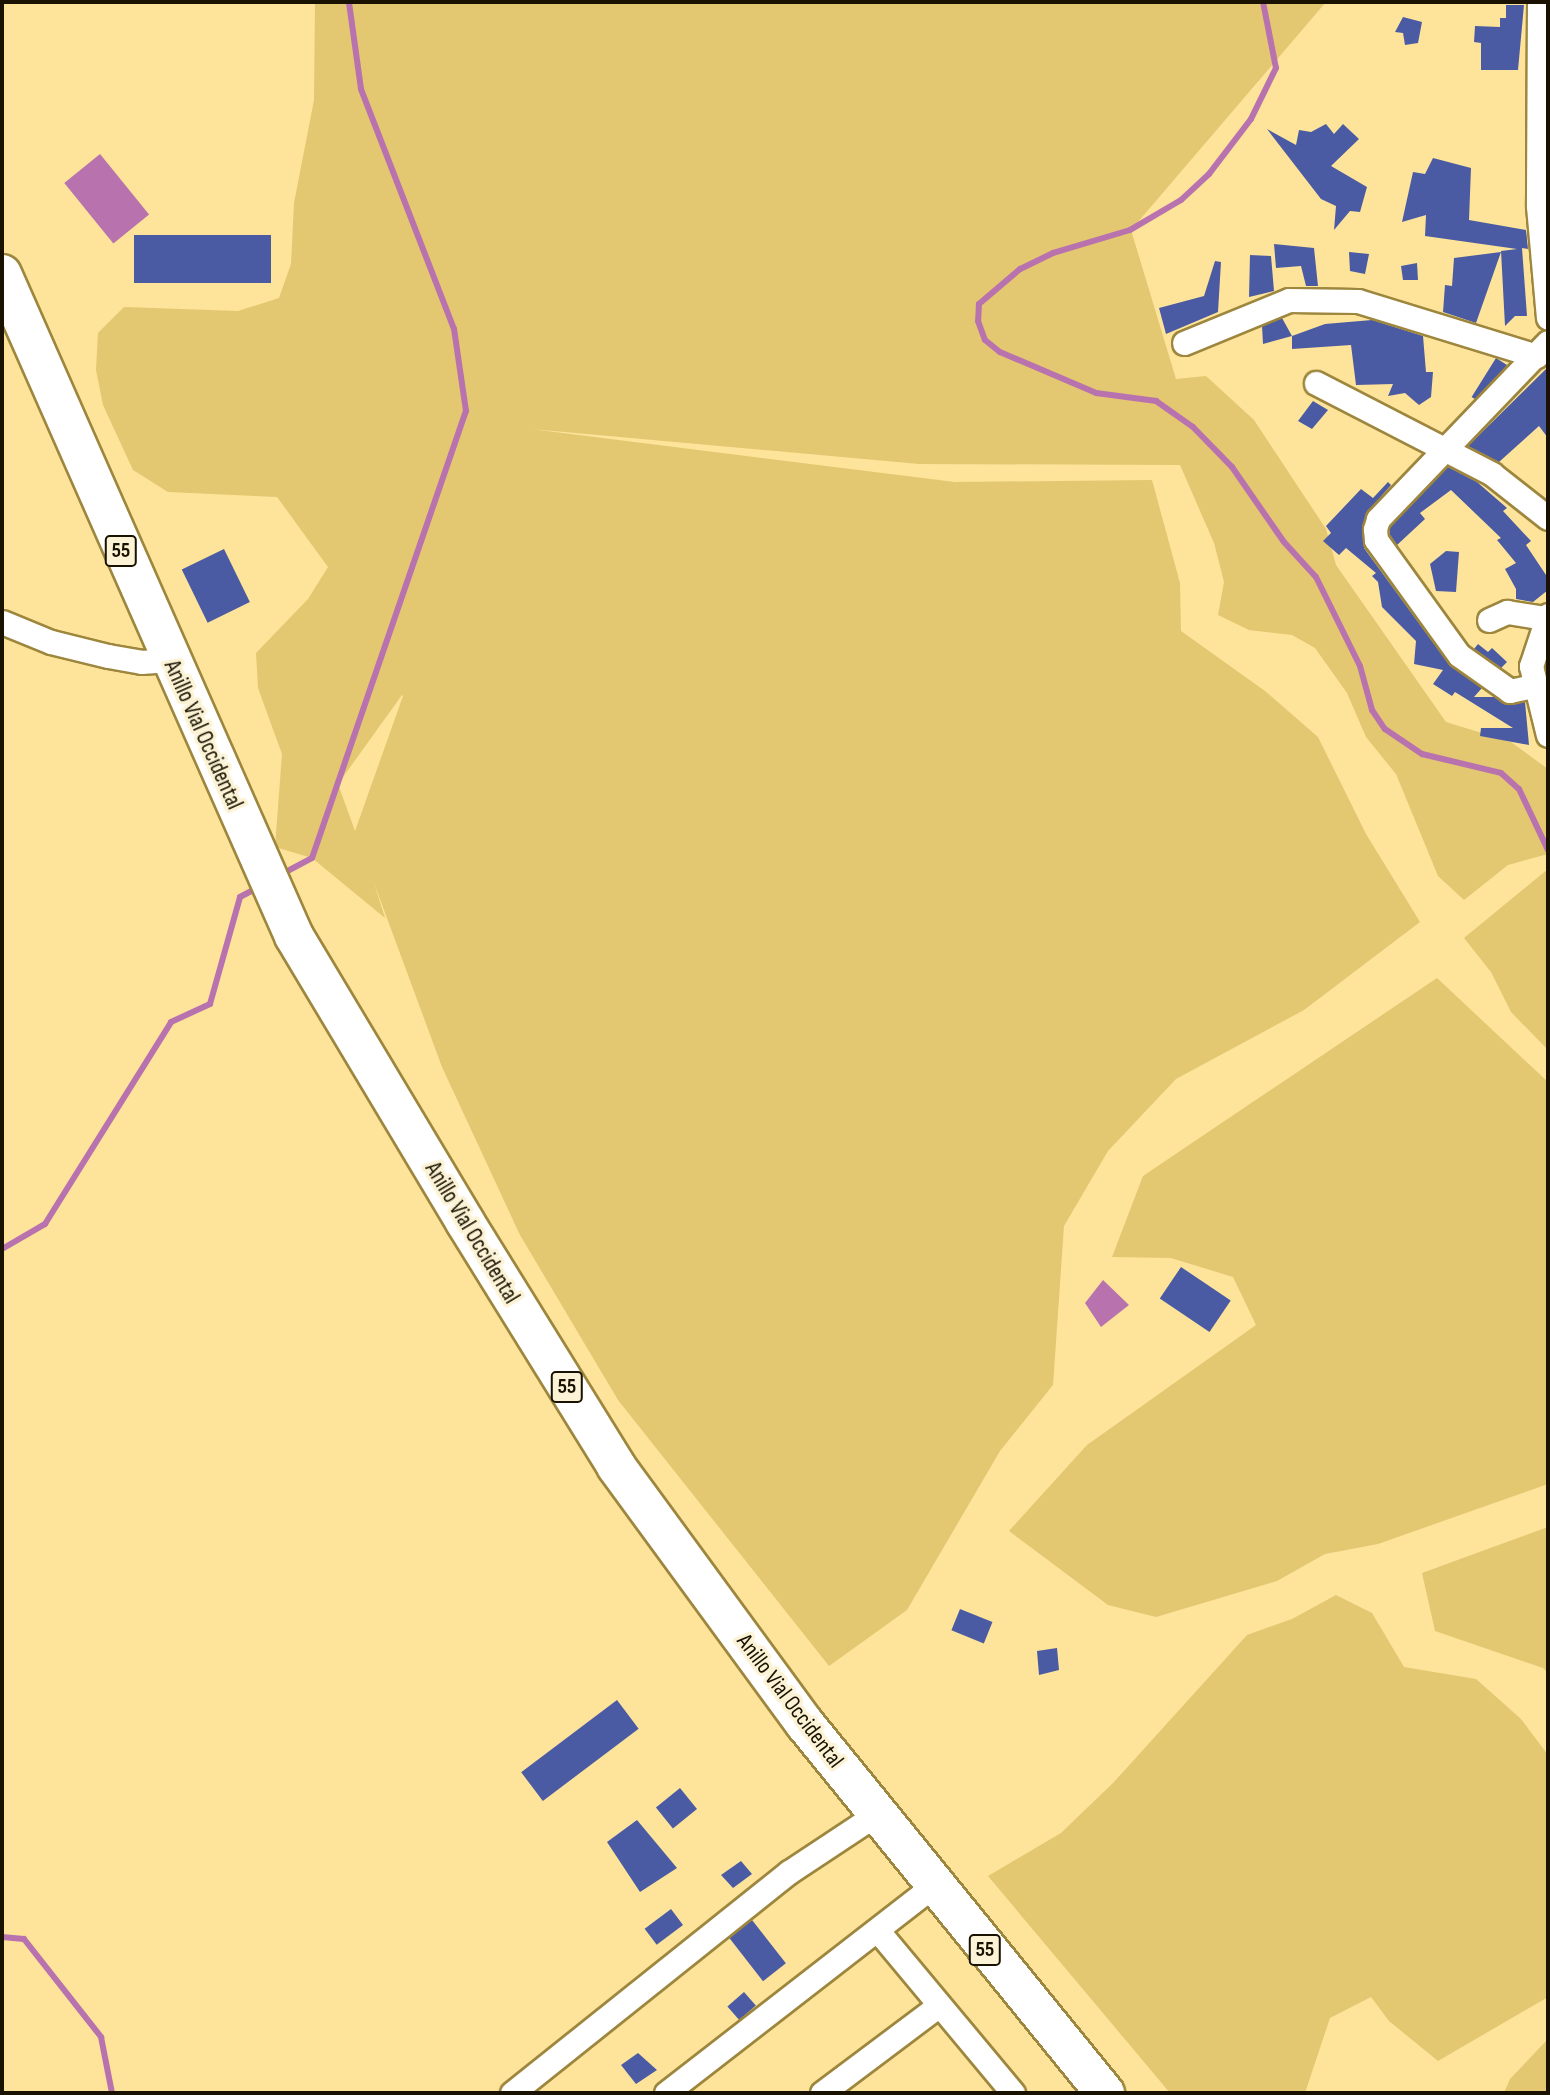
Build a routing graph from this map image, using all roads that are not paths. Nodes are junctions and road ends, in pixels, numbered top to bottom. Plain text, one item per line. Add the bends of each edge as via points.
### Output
1 (1539, 2) edge
2 (1543, 205) edge
3 (2, 274) edge
4 (1548, 318) edge
5 (1184, 343) dead end
6 (1543, 349) edge
7 (1316, 383) dead end
8 (1447, 449) junction
9 (1548, 518) edge
10 (1547, 617) edge
11 (1489, 620) dead end
12 (2, 622) edge
13 (170, 660) junction
14 (1533, 686) junction
15 (1548, 735) edge
16 (878, 1813) junction
17 (933, 1886) junction
18 (878, 1931) junction
19 (939, 2005) junction
20 (512, 2093) edge
21 (666, 2093) edge
22 (822, 2093) edge
23 (1013, 2093) edge
24 (1105, 2093) edge

1 - 2 street
2 - 4 street
3 - 13 highway, Anillo Vial Occidental / 55
5 - 6 street via 1289,300 1358,301
6 - 8 street
7 - 8 street
8 - 9 street via 1492,474
8 - 14 street via 1378,519 1376,540 1459,655 1510,691
10 - 11 street via 1507,612
10 - 14 street via 1531,666
12 - 13 street via 51,642 108,656 141,662
13 - 16 highway, Anillo Vial Occidental / 55 via 294,936 616,1466 805,1724
14 - 15 street
16 - 17 highway, Anillo Vial Occidental / 55
16 - 20 street via 789,1872
17 - 18 street
17 - 24 highway, Anillo Vial Occidental / 55
18 - 19 street
18 - 21 street
19 - 22 street
19 - 23 street

